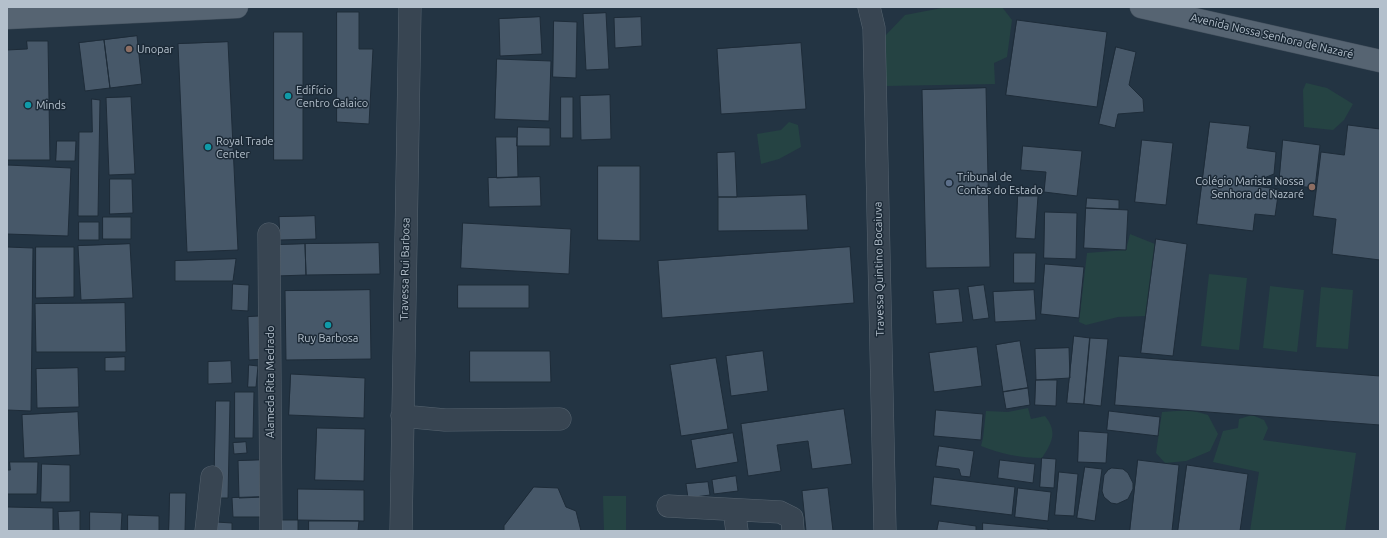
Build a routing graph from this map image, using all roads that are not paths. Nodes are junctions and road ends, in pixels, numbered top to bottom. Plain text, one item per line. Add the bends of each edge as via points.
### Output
1 (237, 7) edge
2 (410, 7) edge
3 (869, 7) edge
4 (1144, 7) edge
5 (7, 18) edge
6 (1380, 61) edge
7 (269, 234) dead end
8 (402, 416) junction
9 (560, 420) dead end
10 (212, 477) dead end
11 (668, 506) dead end
12 (734, 510) junction
13 (206, 531) edge
14 (272, 531) edge
15 (400, 531) edge
16 (737, 531) edge
17 (793, 531) edge
18 (885, 531) edge

1 - 5 main road
2 - 8 street, Travessa Rui Barbosa
3 - 18 street, Travessa Quintino Bocaiuva via 874,28
4 - 6 main road, Avenida Nossa Senhora de Nazaré
7 - 14 street, Alameda Rita Medrado
8 - 9 street via 444,420
8 - 15 street, Travessa Rui Barbosa
10 - 13 street
11 - 12 street
12 - 16 street
12 - 17 street via 780,512 792,518

